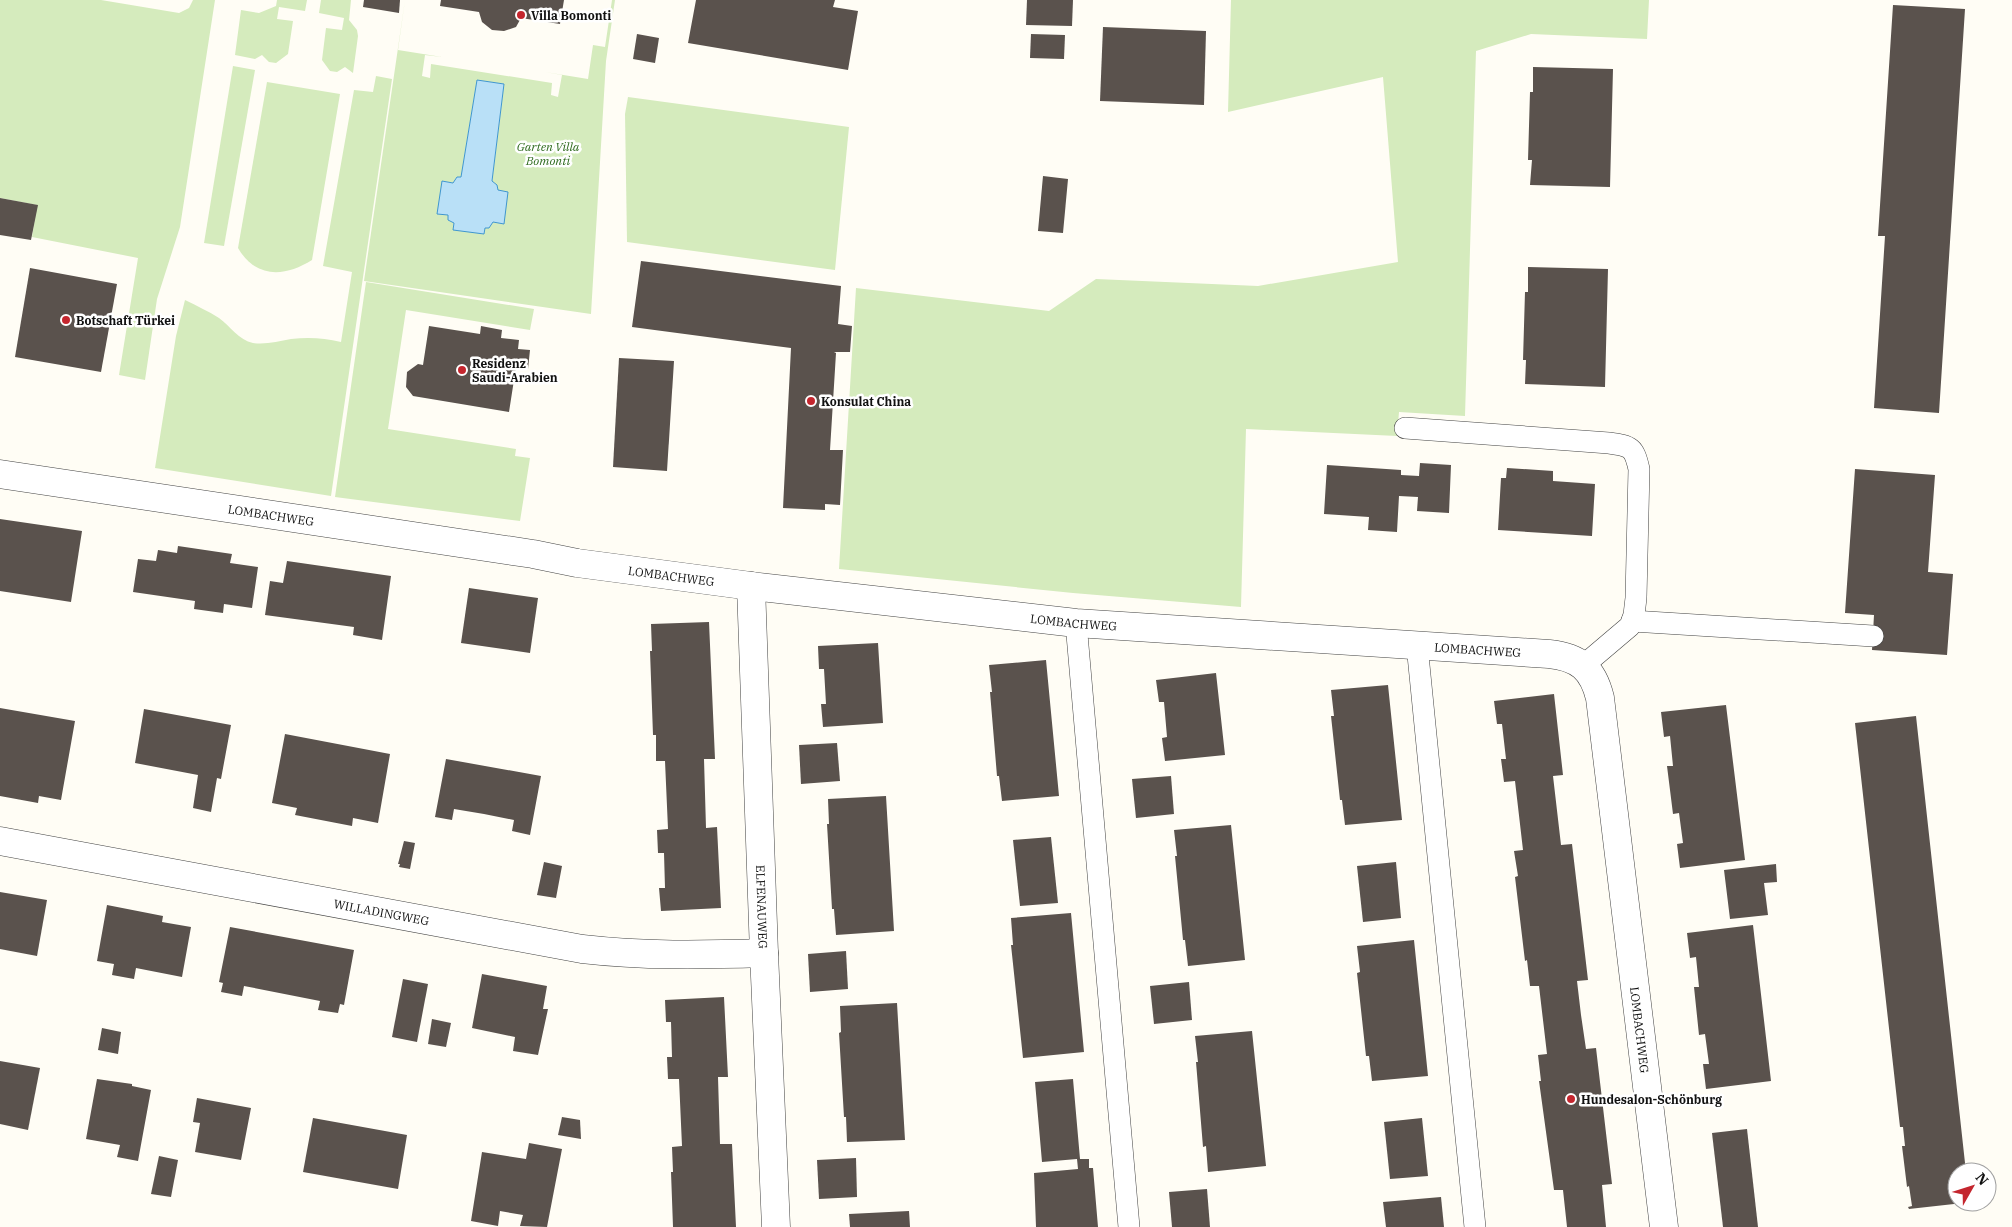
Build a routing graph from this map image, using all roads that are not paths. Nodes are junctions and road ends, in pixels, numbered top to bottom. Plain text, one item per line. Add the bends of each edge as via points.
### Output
1 (1405, 428) dead end
2 (0, 474) edge
3 (751, 586) junction
4 (1632, 621) junction
5 (1076, 623) junction
6 (1873, 636) dead end
7 (1416, 645) junction
8 (1584, 665) junction
9 (0, 841) edge
10 (764, 953) junction
11 (776, 1227) edge
12 (1130, 1227) edge
13 (1475, 1227) edge
14 (1664, 1227) edge

1 - 4 lane via 1629,447 1636,454 1639,469 1636,598
2 - 3 street, LOMBACHWEG via 577,563
3 - 5 street, LOMBACHWEG
3 - 10 street, ELFENAUWEG
4 - 6 lane
4 - 8 lane via 1626,631
5 - 7 street, LOMBACHWEG
5 - 12 lane
7 - 8 street, LOMBACHWEG via 1561,655
7 - 13 lane
8 - 14 street, LOMBACHWEG via 1597,683 1602,714
9 - 10 street, WILLADINGWEG via 582,948 674,955
10 - 11 street, ELFENAUWEG

